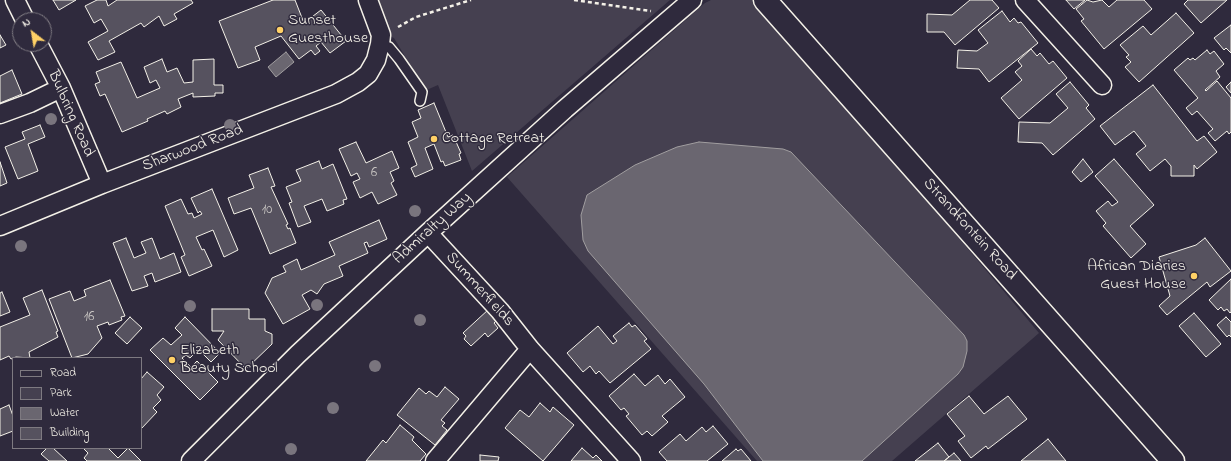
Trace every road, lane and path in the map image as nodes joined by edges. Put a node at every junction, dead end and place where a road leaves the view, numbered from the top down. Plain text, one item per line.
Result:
1 (14, 0) edge
2 (368, 0) edge
3 (471, 0) edge
4 (574, 0) edge
5 (765, 0) edge
6 (1025, 0) edge
7 (685, 5) edge
8 (21, 12) edge
9 (379, 47) junction
10 (42, 52) edge
11 (1102, 85) dead end
12 (61, 88) junction
13 (420, 101) dead end
14 (0, 114) edge
15 (102, 184) junction
16 (0, 226) edge
17 (428, 233) junction
18 (530, 349) junction
19 (191, 461) edge
20 (435, 461) edge
21 (631, 461) edge
22 (1173, 461) edge

1 - 8 street
2 - 9 street
3 - 9 path
4 - 7 path
5 - 22 street, Strandfontein Road
6 - 11 street
7 - 17 street, Admiralty Way
9 - 13 lane
9 - 15 street, Sharwood Road
10 - 12 street, Bulbring Road
12 - 14 street
12 - 15 street, Bulbring Road
15 - 16 street, Sharwood Road
17 - 18 street, Summerfields
17 - 19 street, Admiralty Way
18 - 20 street
18 - 21 street, Summerfields

